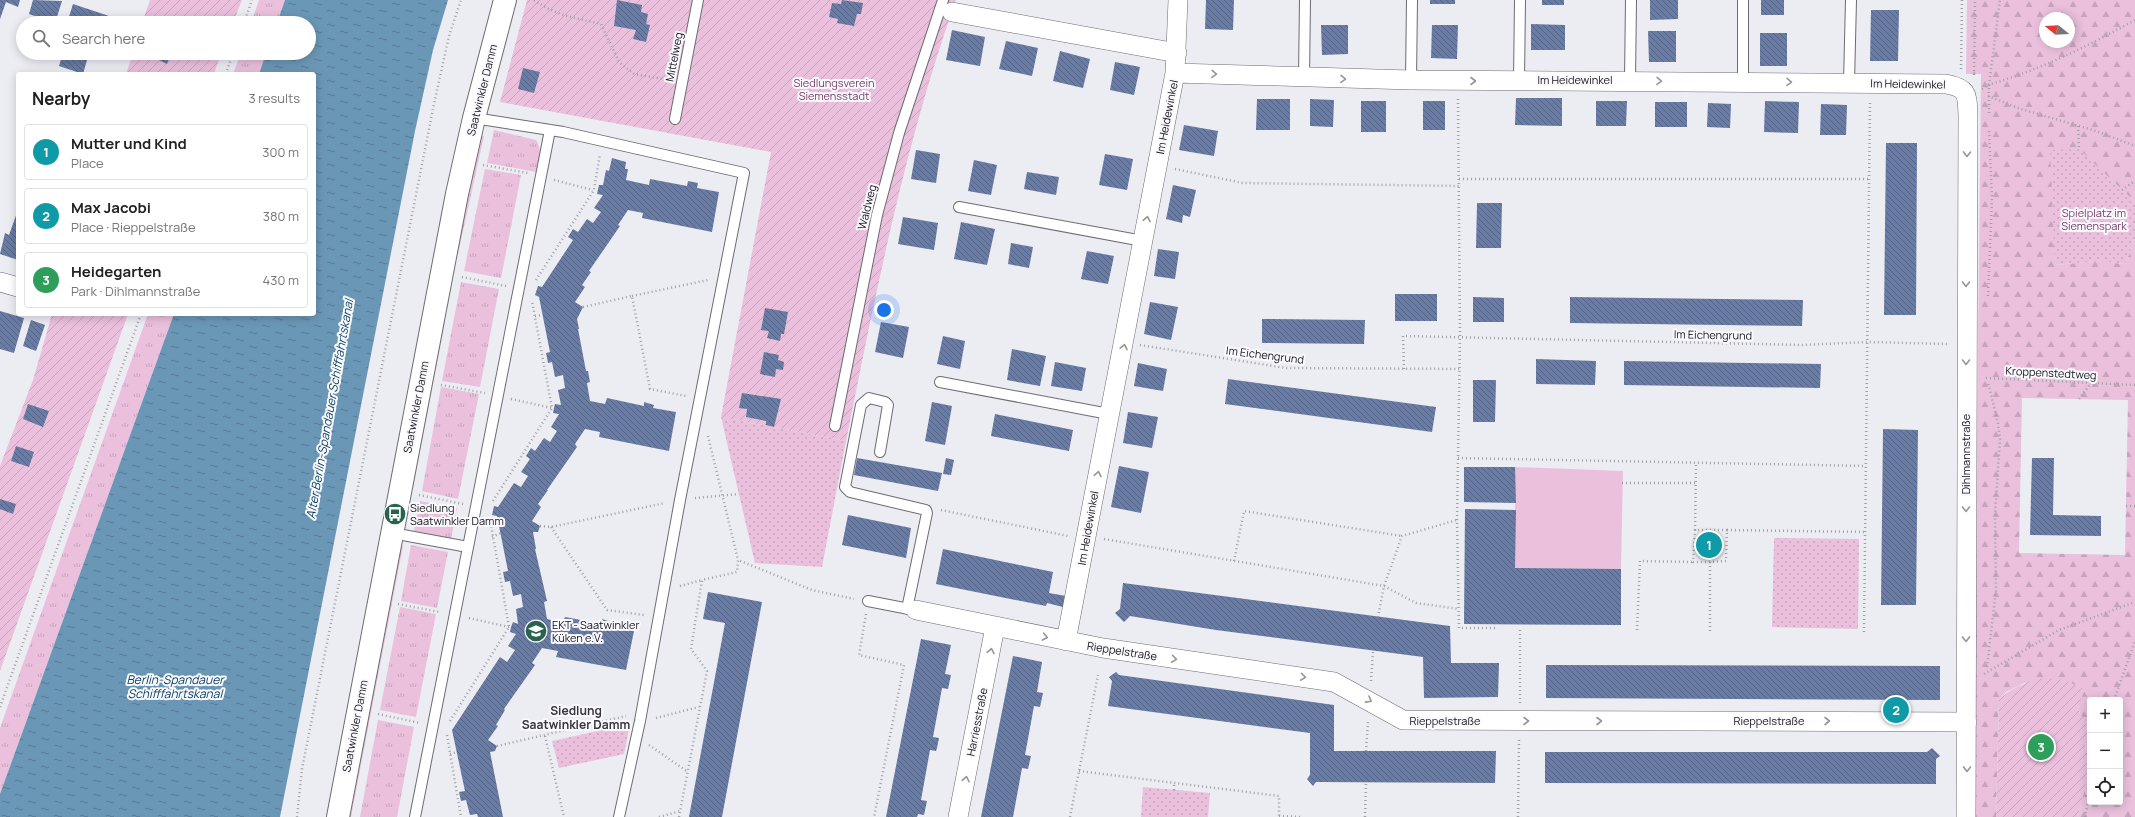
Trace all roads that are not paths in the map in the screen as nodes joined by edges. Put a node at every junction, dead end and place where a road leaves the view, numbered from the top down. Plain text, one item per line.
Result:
1 (505, 0) edge
2 (698, 0) edge
3 (1178, 0) edge
4 (1305, 0) edge
5 (1412, 0) edge
6 (1520, 0) edge
7 (1631, 0) edge
8 (1743, 0) edge
9 (1851, 0) edge
10 (945, 7) edge
11 (1177, 53) junction
12 (1175, 73) junction
13 (1304, 78) junction
14 (1411, 80) junction
15 (1519, 80) junction
16 (1630, 80) junction
17 (1743, 82) junction
18 (1849, 83) junction
19 (1970, 90) joint
20 (474, 118) junction
21 (675, 119) dead end
22 (550, 130) junction
23 (959, 206) dead end
24 (1143, 241) junction
25 (0, 282) edge
26 (16, 286) edge
27 (940, 382) dead end
28 (1109, 414) junction
29 (835, 426) dead end
30 (880, 452) dead end
31 (392, 533) junction
32 (468, 547) junction
33 (868, 601) road end
34 (911, 609) junction
35 (995, 627) junction
36 (1066, 641) junction
37 (1967, 722) junction
38 (338, 817) edge
39 (415, 817) edge
40 (619, 817) edge
41 (958, 817) edge
42 (1966, 817) edge

1 - 20 main road, Saatwinkler Damm
2 - 21 lane, Mittelweg
3 - 11 street
4 - 13 lane
5 - 14 lane
6 - 15 lane
7 - 16 lane
8 - 17 lane
9 - 18 lane
10 - 11 street
10 - 29 lane, Waldweg
11 - 12 street
12 -> 13 street, Im Heidewinkel
24 -> 12 street, Im Heidewinkel
13 -> 14 street, Im Heidewinkel
14 -> 15 street, Im Heidewinkel
15 - 16 street, Im Heidewinkel
16 -> 17 street, Im Heidewinkel
17 -> 18 street, Im Heidewinkel
18 - 19 street, Im Heidewinkel
19 -> 37 street, Dihlmannstraße
20 - 22 lane
20 - 31 main road, Saatwinkler Damm
22 - 32 lane
22 - 40 lane
23 - 24 lane
28 -> 24 street, Im Heidewinkel
25 - 26 street
27 - 28 lane
36 -> 28 street, Im Heidewinkel
30 - 34 lane
31 - 32 lane
31 - 38 main road, Saatwinkler Damm
32 - 39 lane
33 - 34 lane
34 - 35 street, Rieppelstraße
35 -> 36 street, Rieppelstraße
41 -> 35 street, Harriesstraße
36 -> 37 street, Rieppelstraße
37 -> 42 street, Dihlmannstraße

